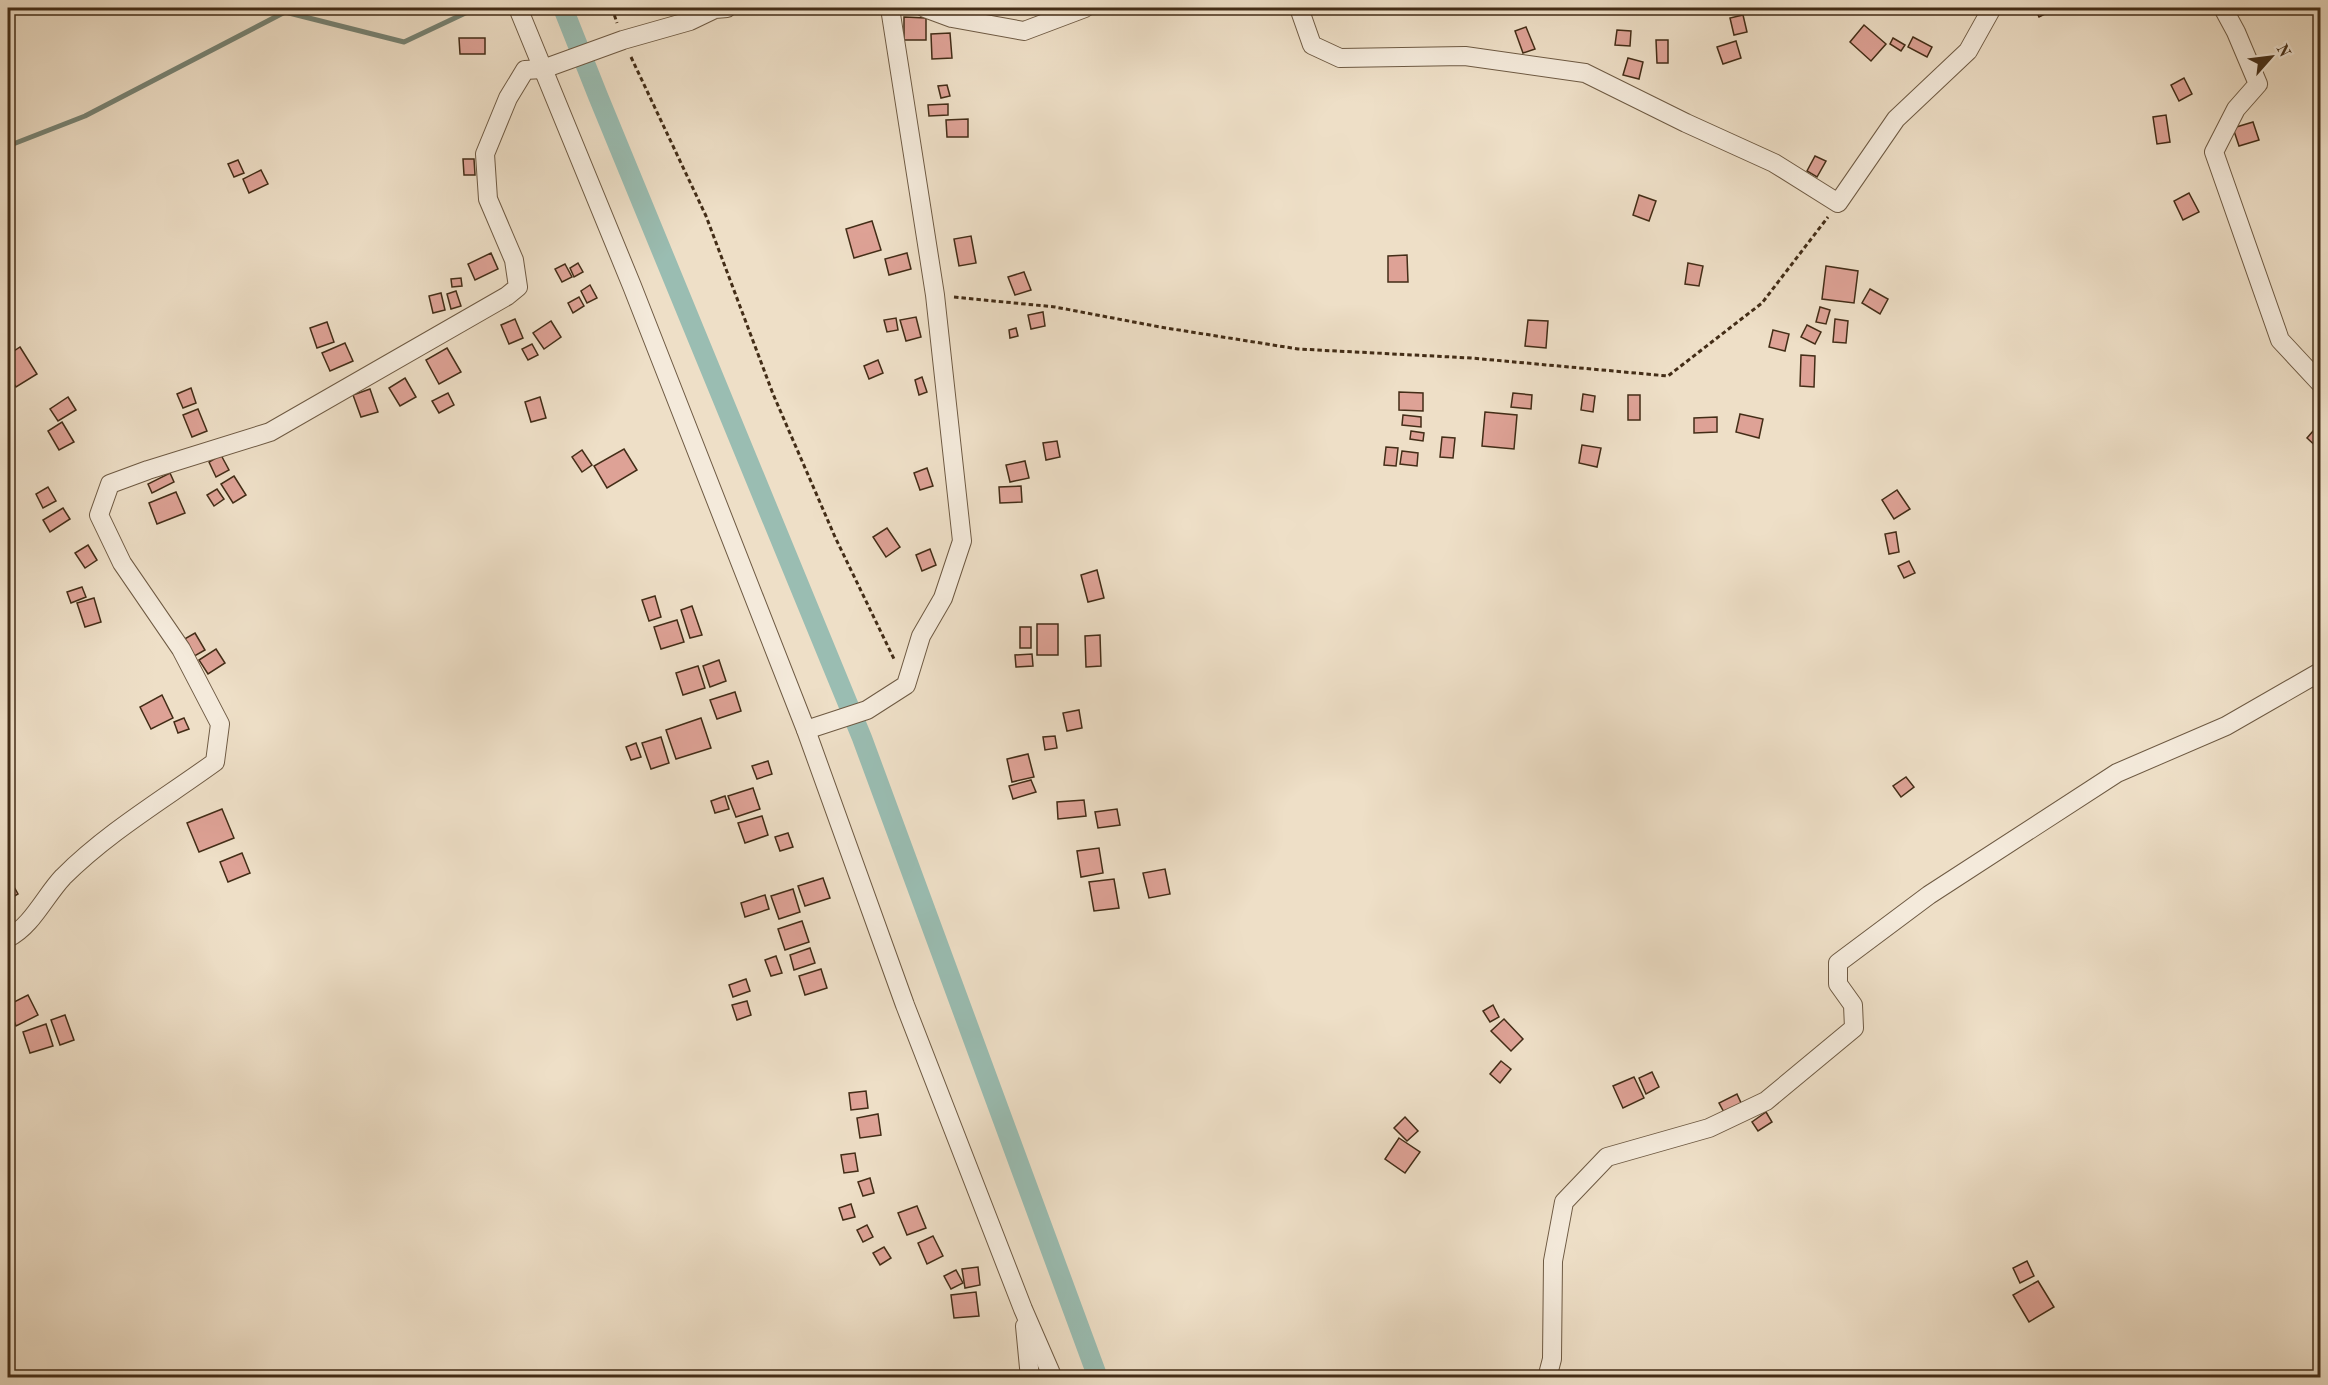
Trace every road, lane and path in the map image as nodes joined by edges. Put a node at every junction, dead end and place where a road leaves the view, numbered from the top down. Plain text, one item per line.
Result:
1 (518, 8) edge
2 (612, 8) edge
3 (727, 8) edge
4 (890, 8) edge
5 (926, 8) edge
6 (1085, 8) edge
7 (1299, 8) edge
8 (1992, 8) edge
9 (2223, 8) edge
10 (623, 40) junction
11 (543, 69) junction
12 (1838, 203) junction
13 (935, 295) junction
14 (2320, 383) edge
15 (2320, 672) edge
16 (906, 685) junction
17 (815, 728) junction
18 (8, 938) edge
19 (1023, 1309) junction
20 (1030, 1377) edge
21 (1053, 1377) edge
22 (1547, 1377) edge

1 - 11 street
2 - 10 path
3 - 10 street
4 - 13 street
5 - 6 street
7 - 12 street
8 - 12 street
9 - 14 street
10 - 11 street
10 - 16 path
11 - 17 street
11 - 18 street
12 - 13 path
13 - 16 street
15 - 22 street
16 - 17 street
17 - 19 street
19 - 20 street
19 - 21 street

